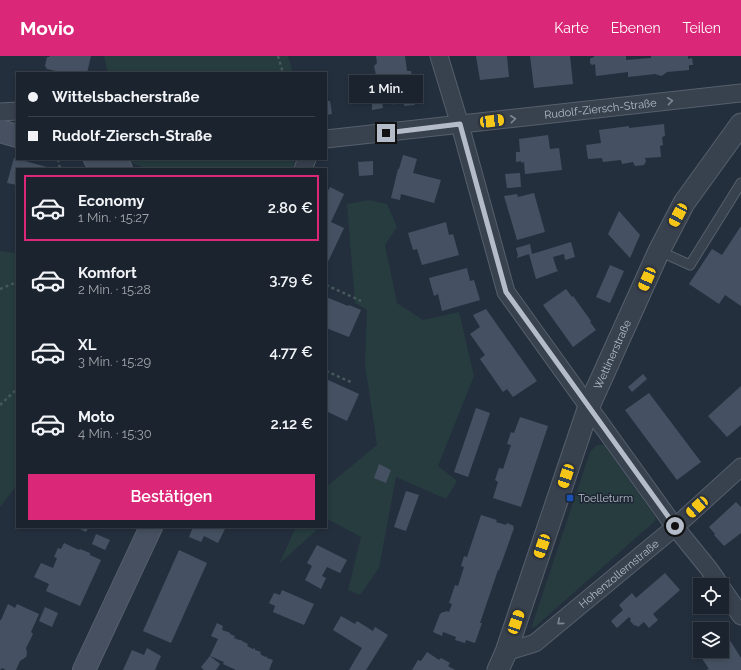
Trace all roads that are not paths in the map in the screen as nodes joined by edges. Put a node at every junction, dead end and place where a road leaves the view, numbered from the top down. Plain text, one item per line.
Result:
1 (439, 56) edge
2 (741, 93) edge
3 (16, 111) edge
4 (0, 112) edge
5 (460, 124) junction
6 (741, 124) edge
7 (0, 132) edge
8 (16, 136) edge
9 (327, 139) edge
10 (98, 160) edge
11 (118, 168) edge
12 (741, 183) edge
13 (659, 251) junction
14 (589, 406) junction
15 (741, 467) edge
16 (675, 526) junction
17 (152, 528) edge
18 (715, 578) edge
19 (729, 598) edge
20 (741, 616) edge
21 (502, 661) edge
22 (84, 670) edge

1 - 5 street
5 -> 2 street, Rudolf-Ziersch-Straße
3 - 4 street
5 - 9 street, Rudolf-Ziersch-Straße
5 - 14 street
6 - 13 street, Wettinerstraße
7 - 8 main road
10 - 11 main road
12 - 13 lane
13 - 14 street, Wettinerstraße
14 - 16 street
14 - 21 street, Wettinerstraße
15 - 16 street, Hohenzollernstraße
16 - 18 street
16 -> 21 street, Hohenzollernstraße
17 - 22 main road
19 - 20 street

